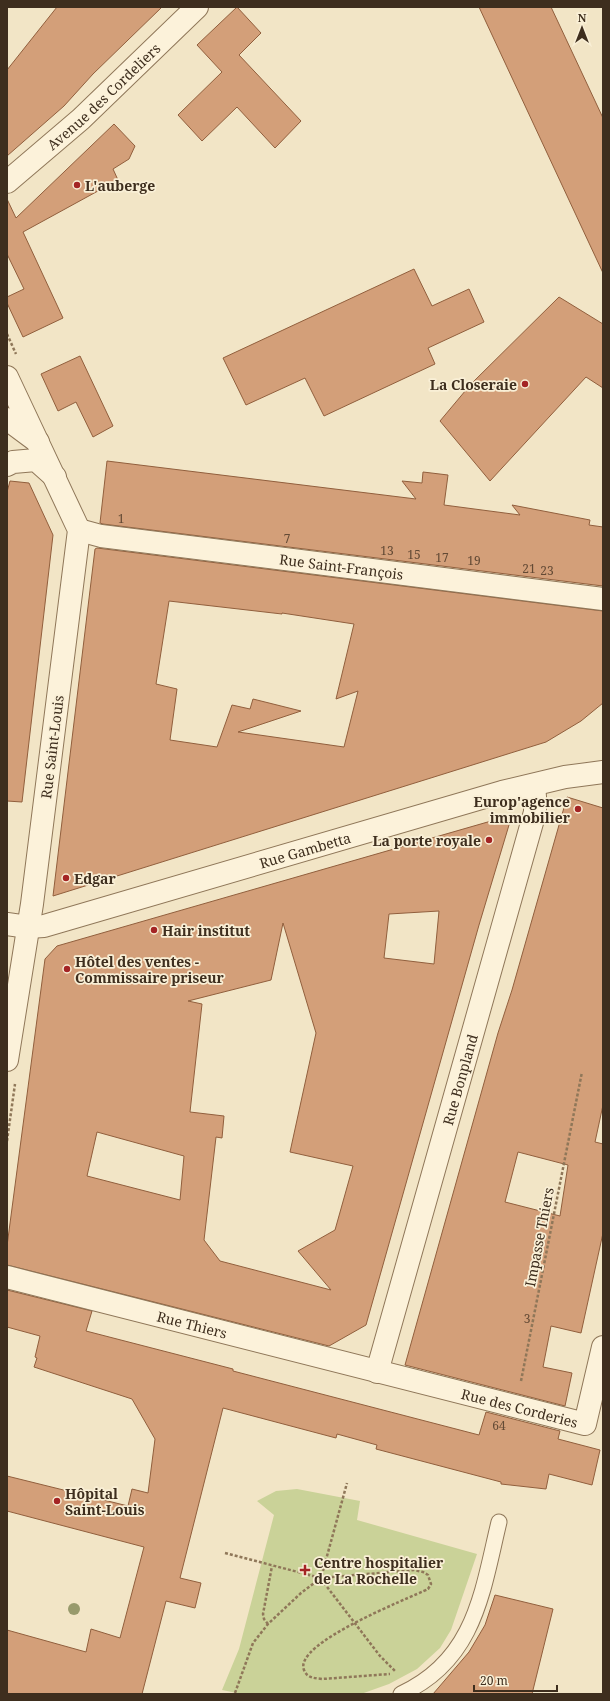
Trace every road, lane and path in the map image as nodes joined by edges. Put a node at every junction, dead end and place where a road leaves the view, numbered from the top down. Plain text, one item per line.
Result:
1 (197, 7) edge
2 (7, 182) edge
3 (7, 376) edge
4 (7, 419) edge
5 (38, 442) junction
6 (7, 465) edge
7 (55, 477) junction
8 (79, 530) junction
9 (603, 599) edge
10 (603, 772) edge
11 (534, 785) junction
12 (17, 926) edge
13 (7, 1060) edge
14 (582, 1072) dead end
15 (7, 1277) edge
16 (603, 1347) edge
17 (377, 1372) junction
18 (516, 1406) junction
19 (347, 1483) dead end
20 (499, 1522) dead end
21 (225, 1553) dead end
22 (272, 1566) junction
23 (321, 1578) junction
24 (354, 1623) junction
25 (268, 1624) junction
26 (380, 1656) dead end
27 (397, 1674) dead end
28 (235, 1693) dead end
29 (401, 1694) edge

1 - 2 street, Avenue des Cordeliers
3 - 5 street
4 - 5 street
5 - 7 street
6 - 7 street
7 - 8 street
8 - 9 street, Rue Saint-François
8 - 12 street, Rue Saint-Louis
10 - 11 street, Rue Gambetta
11 - 12 street, Rue Gambetta
11 - 17 street, Rue Bonpland
12 - 13 street, Rue Saint-Louis
14 - 18 path, Impasse Thiers
15 - 17 street, Rue Thiers
16 - 18 street, Rue des Corderies
17 - 18 street, Rue des Corderies
19 - 23 path
20 - 29 lane
21 - 22 path
22 - 23 path
22 - 25 path
23 - 24 path
23 - 24 path
23 - 25 path
24 - 26 path
24 - 27 path
25 - 28 path

